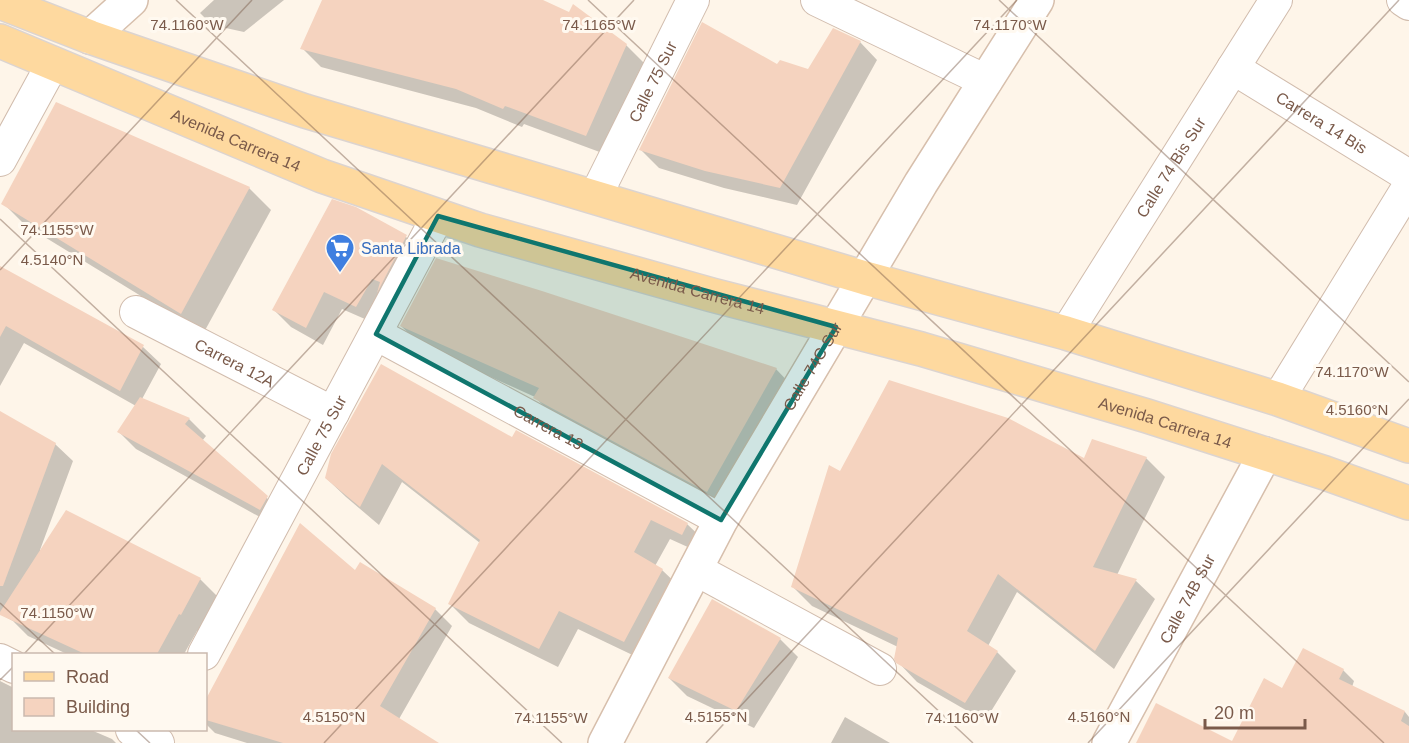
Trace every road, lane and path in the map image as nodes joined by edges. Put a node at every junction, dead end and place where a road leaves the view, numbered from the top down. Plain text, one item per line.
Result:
1 (131, 0) edge
2 (693, 0) edge
3 (817, 0) edge
4 (1037, 0) edge
5 (1276, 0) edge
6 (1403, 0) edge
7 (0, 3) edge
8 (1409, 4) edge
9 (90, 37) junction
10 (0, 41) edge
11 (53, 63) junction
12 (1233, 68) junction
13 (986, 81) junction
14 (0, 160) edge
15 (1409, 176) edge
16 (1409, 186) edge
17 (595, 197) junction
18 (438, 216) junction
19 (865, 278) junction
20 (136, 312) dead end
21 (836, 327) junction
22 (1066, 333) junction
23 (376, 334) junction
24 (1278, 399) junction
25 (333, 413) junction
26 (1409, 446) edge
27 (1265, 454) junction
28 (1409, 503) edge
29 (721, 520) junction
30 (695, 569) junction
31 (205, 653) edge
32 (880, 669) dead end
33 (136, 731) edge
34 (157, 743) edge
35 (605, 743) edge
36 (1109, 743) edge

1 - 9 street
2 - 17 street, Calle 75 Sur
3 - 13 street
4 - 13 street, Calle 74C Sur
5 - 12 street, Calle 74 Bis Sur
6 - 8 street
7 - 9 main road
9 - 17 main road
10 - 11 main road, Avenida Carrera 14
11 - 14 street
11 - 18 main road, Avenida Carrera 14
12 - 15 street, Carrera 14 Bis
12 - 22 street, Calle 74 Bis Sur
13 - 19 street, Calle 74C Sur
16 - 24 street
17 - 19 main road
18 - 21 main road, Avenida Carrera 14
18 - 23 street, Calle 75 Sur
19 - 21 street, Calle 74C Sur
19 - 22 main road
20 - 25 street, Carrera 12A
21 - 27 main road, Avenida Carrera 14
21 - 29 street, Calle 74C Sur
22 - 24 main road
23 - 25 street, Calle 75 Sur
23 - 29 street, Carrera 13
24 - 26 main road
25 - 31 street, Calle 75 Sur
27 - 28 main road, Avenida Carrera 14
27 - 36 street, Calle 74B Sur
29 - 30 street, Calle 74C Sur
30 - 32 street
30 - 35 street, Calle 74C Sur
33 - 34 street

